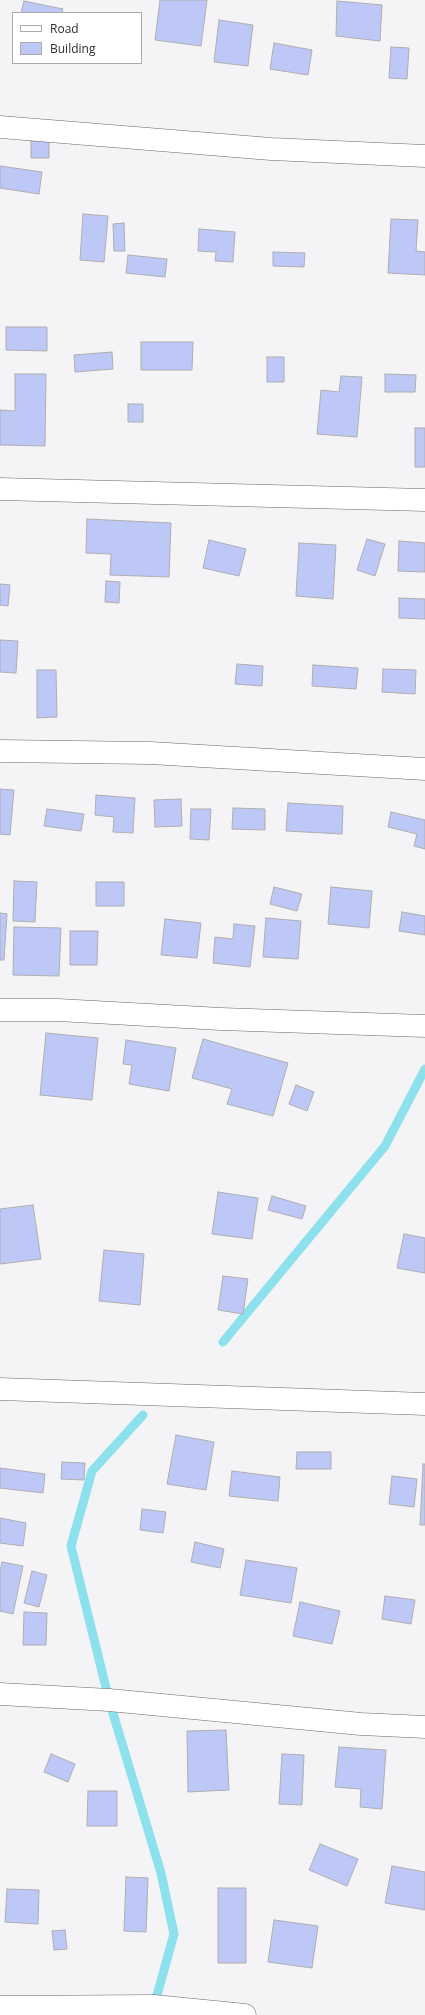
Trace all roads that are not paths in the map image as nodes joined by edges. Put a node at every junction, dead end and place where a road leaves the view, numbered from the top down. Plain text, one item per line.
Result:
1 (0, 127) edge
2 (425, 156) edge
3 (0, 488) edge
4 (425, 500) edge
5 (0, 751) edge
6 (425, 769) edge
7 (0, 1010) edge
8 (425, 1026) edge
9 (0, 1389) edge
10 (425, 1404) edge
11 (0, 1694) edge
12 (425, 1728) edge
13 (0, 2007) edge
14 (245, 2015) edge

1 - 2 street
3 - 4 street
5 - 6 street
7 - 8 street
9 - 10 street
11 - 12 street
13 - 14 street

